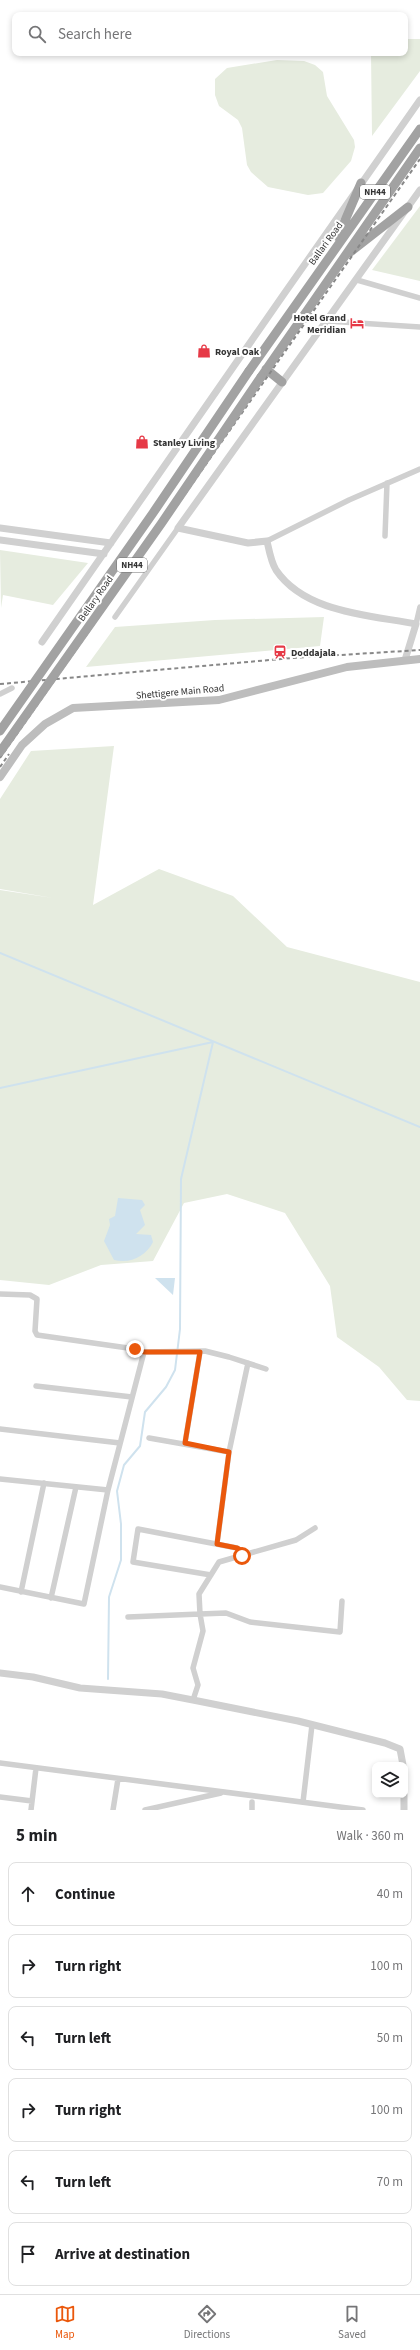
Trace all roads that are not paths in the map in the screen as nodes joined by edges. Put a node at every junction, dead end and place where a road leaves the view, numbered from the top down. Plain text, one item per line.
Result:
1 (420, 100) edge
2 (420, 129) edge
3 (420, 148) edge
4 (361, 183) junction
5 (420, 190) edge
6 (408, 207) junction
7 (330, 256) junction
8 (341, 259) junction
9 (357, 280) junction
10 (420, 298) edge
11 (327, 321) junction
12 (420, 327) edge
13 (249, 371) joint
14 (263, 373) junction
15 (282, 382) junction
16 (420, 469) edge
17 (387, 483) junction
18 (0, 528) edge
19 (178, 528) junction
20 (385, 536) dead end
21 (0, 540) edge
22 (267, 541) junction
23 (111, 543) junction
24 (104, 554) junction
25 (420, 607) edge
26 (115, 617) dead end
27 (416, 624) junction
28 (42, 642) dead end
29 (420, 659) edge
30 (405, 660) junction
31 (12, 688) dead end
32 (0, 694) edge
33 (0, 731) edge
34 (0, 752) edge
35 (0, 777) edge
36 (0, 1294) edge
37 (144, 1352) junction
38 (200, 1352) junction
39 (248, 1363) junction
40 (266, 1369) dead end
41 (36, 1386) dead end
42 (132, 1397) junction
43 (0, 1429) edge
44 (149, 1438) dead end
45 (120, 1443) junction
46 (185, 1443) junction
47 (229, 1452) junction
48 (0, 1479) edge
49 (44, 1483) junction
50 (76, 1487) junction
51 (108, 1490) junction
52 (315, 1528) dead end
53 (217, 1544) junction
54 (247, 1554) junction
55 (211, 1575) junction
56 (0, 1587) edge
57 (21, 1592) junction
58 (51, 1598) junction
59 (342, 1601) dead end
60 (200, 1614) junction
61 (128, 1617) dead end
62 (0, 1673) edge
63 (193, 1700) junction
64 (312, 1725) junction
65 (402, 1762) edge
66 (0, 1763) edge
67 (36, 1768) junction
68 (118, 1779) junction
69 (225, 1792) junction
70 (0, 1797) edge
71 (404, 1798) edge
72 (32, 1801) junction
73 (252, 1802) dead end
74 (303, 1802) junction
75 (31, 1810) edge
76 (113, 1810) edge
77 (145, 1810) edge
78 (252, 1810) edge
79 (363, 1810) edge
80 (404, 1810) edge

1 - 4 street
2 - 7 highway, Ballari Road / NH44
3 - 8 highway, NH44
4 - 7 highway
4 - 23 street
5 - 6 street
6 - 8 highway
6 - 9 street
7 - 13 highway, Ballari Road / NH44
8 - 14 highway, NH44
9 - 10 street
9 - 11 street
11 - 12 street
11 - 15 street
13 - 33 highway, Bellary Road / NH44, bridge
14 - 15 highway
14 - 34 highway, Bellary Road / NH44, bridge
15 - 19 street
16 - 17 street
17 - 20 street
17 - 22 street
18 - 23 street
19 - 22 street
19 - 26 street
21 - 24 street
22 - 27 street
23 - 24 street
24 - 28 street
25 - 27 street
27 - 30 street
29 - 30 main road, Shettigere Main Road
30 - 35 main road, Shettigere Main Road
31 - 32 street
36 - 37 street
37 - 38 street
37 - 42 street
38 - 39 street
38 - 46 street
39 - 40 street
39 - 47 street
41 - 42 street
42 - 45 street
43 - 45 street
44 - 46 street
45 - 51 street
46 - 47 street
47 - 53 street
48 - 49 street
49 - 50 street
49 - 57 street
50 - 51 street
50 - 58 street
51 - 58 street
52 - 54 street
53 - 54 street
53 - 55 street
54 - 55 street
55 - 60 street
56 - 57 street
57 - 58 street
59 - 60 street
60 - 61 street
60 - 63 street
62 - 63 street
63 - 64 street
64 - 65 street
64 - 74 street
66 - 67 street
67 - 68 street
67 - 72 street
68 - 69 street
68 - 76 street
69 - 74 street
69 - 77 street
70 - 72 street
71 - 80 street
72 - 75 street
73 - 78 street
74 - 79 street

